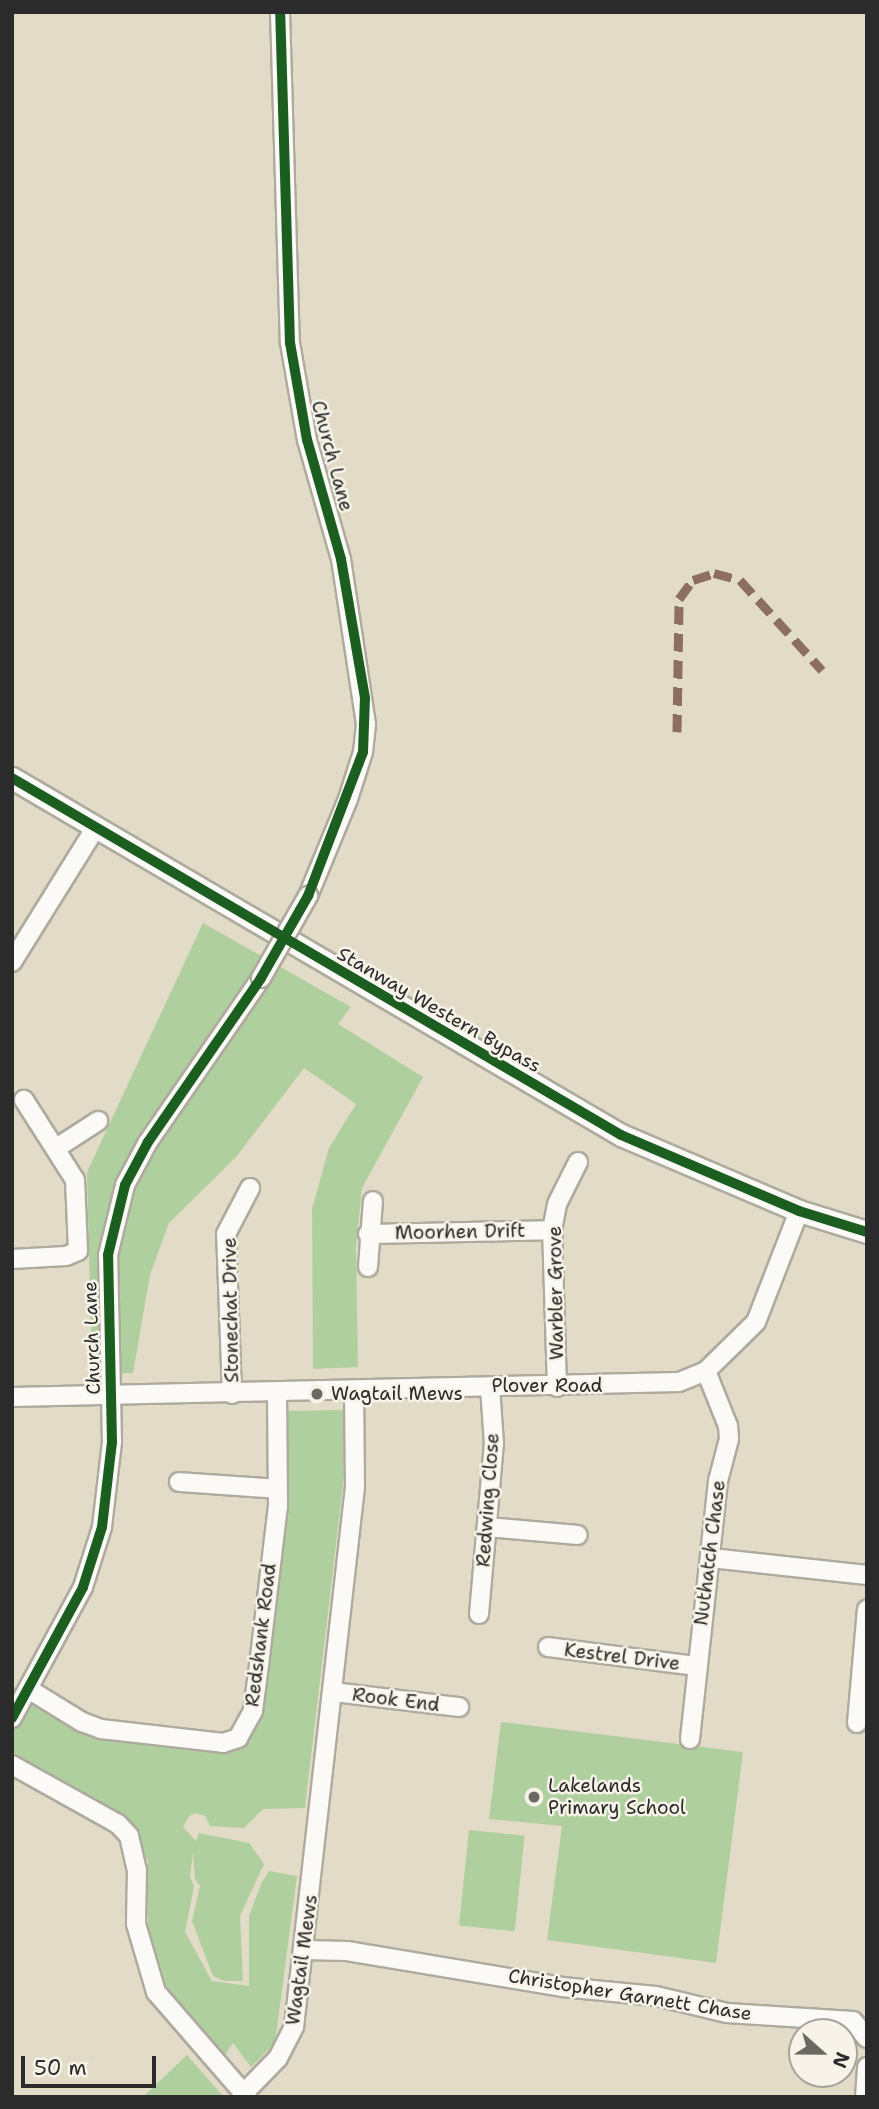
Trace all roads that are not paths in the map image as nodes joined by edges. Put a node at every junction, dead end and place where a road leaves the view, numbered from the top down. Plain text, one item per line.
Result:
1 (279, 12) edge
2 (12, 778) edge
3 (96, 827) junction
4 (12, 962) edge
5 (24, 1100) dead end
6 (98, 1121) dead end
7 (58, 1147) junction
8 (578, 1162) dead end
9 (250, 1188) dead end
10 (373, 1200) dead end
11 (799, 1210) junction
12 (552, 1230) junction
13 (867, 1232) edge
14 (369, 1234) junction
15 (12, 1259) edge
16 (368, 1268) dead end
17 (706, 1371) junction
18 (490, 1387) junction
19 (557, 1387) junction
20 (354, 1390) junction
21 (232, 1394) junction
22 (277, 1394) junction
23 (111, 1396) junction
24 (12, 1397) edge
25 (179, 1482) dead end
26 (278, 1489) junction
27 (488, 1527) junction
28 (578, 1535) dead end
29 (711, 1558) junction
30 (867, 1575) edge
31 (867, 1609) edge
32 (479, 1614) dead end
33 (548, 1647) dead end
34 (696, 1666) junction
35 (30, 1690) junction
36 (334, 1692) junction
37 (459, 1707) dead end
38 (12, 1718) edge
39 (857, 1723) dead end
40 (690, 1739) dead end
41 (12, 1765) edge
42 (304, 1950) junction
43 (867, 2038) edge
44 (867, 2067) edge
45 (245, 2095) edge
46 (865, 2097) edge

1 - 23 street, Church Lane, bridge
2 - 3 street, Stanway Western Bypass
3 - 4 street
3 - 11 street, Stanway Western Bypass
5 - 7 street
6 - 7 street
7 - 15 street
8 - 12 street, Warbler Grove
9 - 21 street, Stonechat Drive
10 - 14 street
11 - 13 street, Stanway Western Bypass
11 - 17 street, Plover Road
12 - 14 street, Moorhen Drift
12 - 19 street, Warbler Grove
14 - 16 street
17 - 19 street, Plover Road
17 - 29 street, Nuthatch Chase
18 - 19 street, Plover Road
18 - 20 street, Plover Road
18 - 27 street, Redwing Close
20 - 22 street, Plover Road
20 - 36 street, Wagtail Mews
21 - 22 street, Plover Road
21 - 23 street, Plover Road
22 - 26 street, Redshank Road
23 - 24 street, Plover Road
23 - 35 street, Church Lane
25 - 26 street
26 - 35 street, Redshank Road
27 - 28 street
27 - 32 street, Redwing Close
29 - 30 street
29 - 34 street, Nuthatch Chase
31 - 39 street
33 - 34 street, Kestrel Drive
34 - 40 street, Nuthatch Chase
35 - 38 street, Church Lane
36 - 37 street, Rook End
36 - 42 street, Wagtail Mews
41 - 45 street
42 - 43 street, Christopher Garnett Chase
42 - 45 street, Wagtail Mews
44 - 46 street

